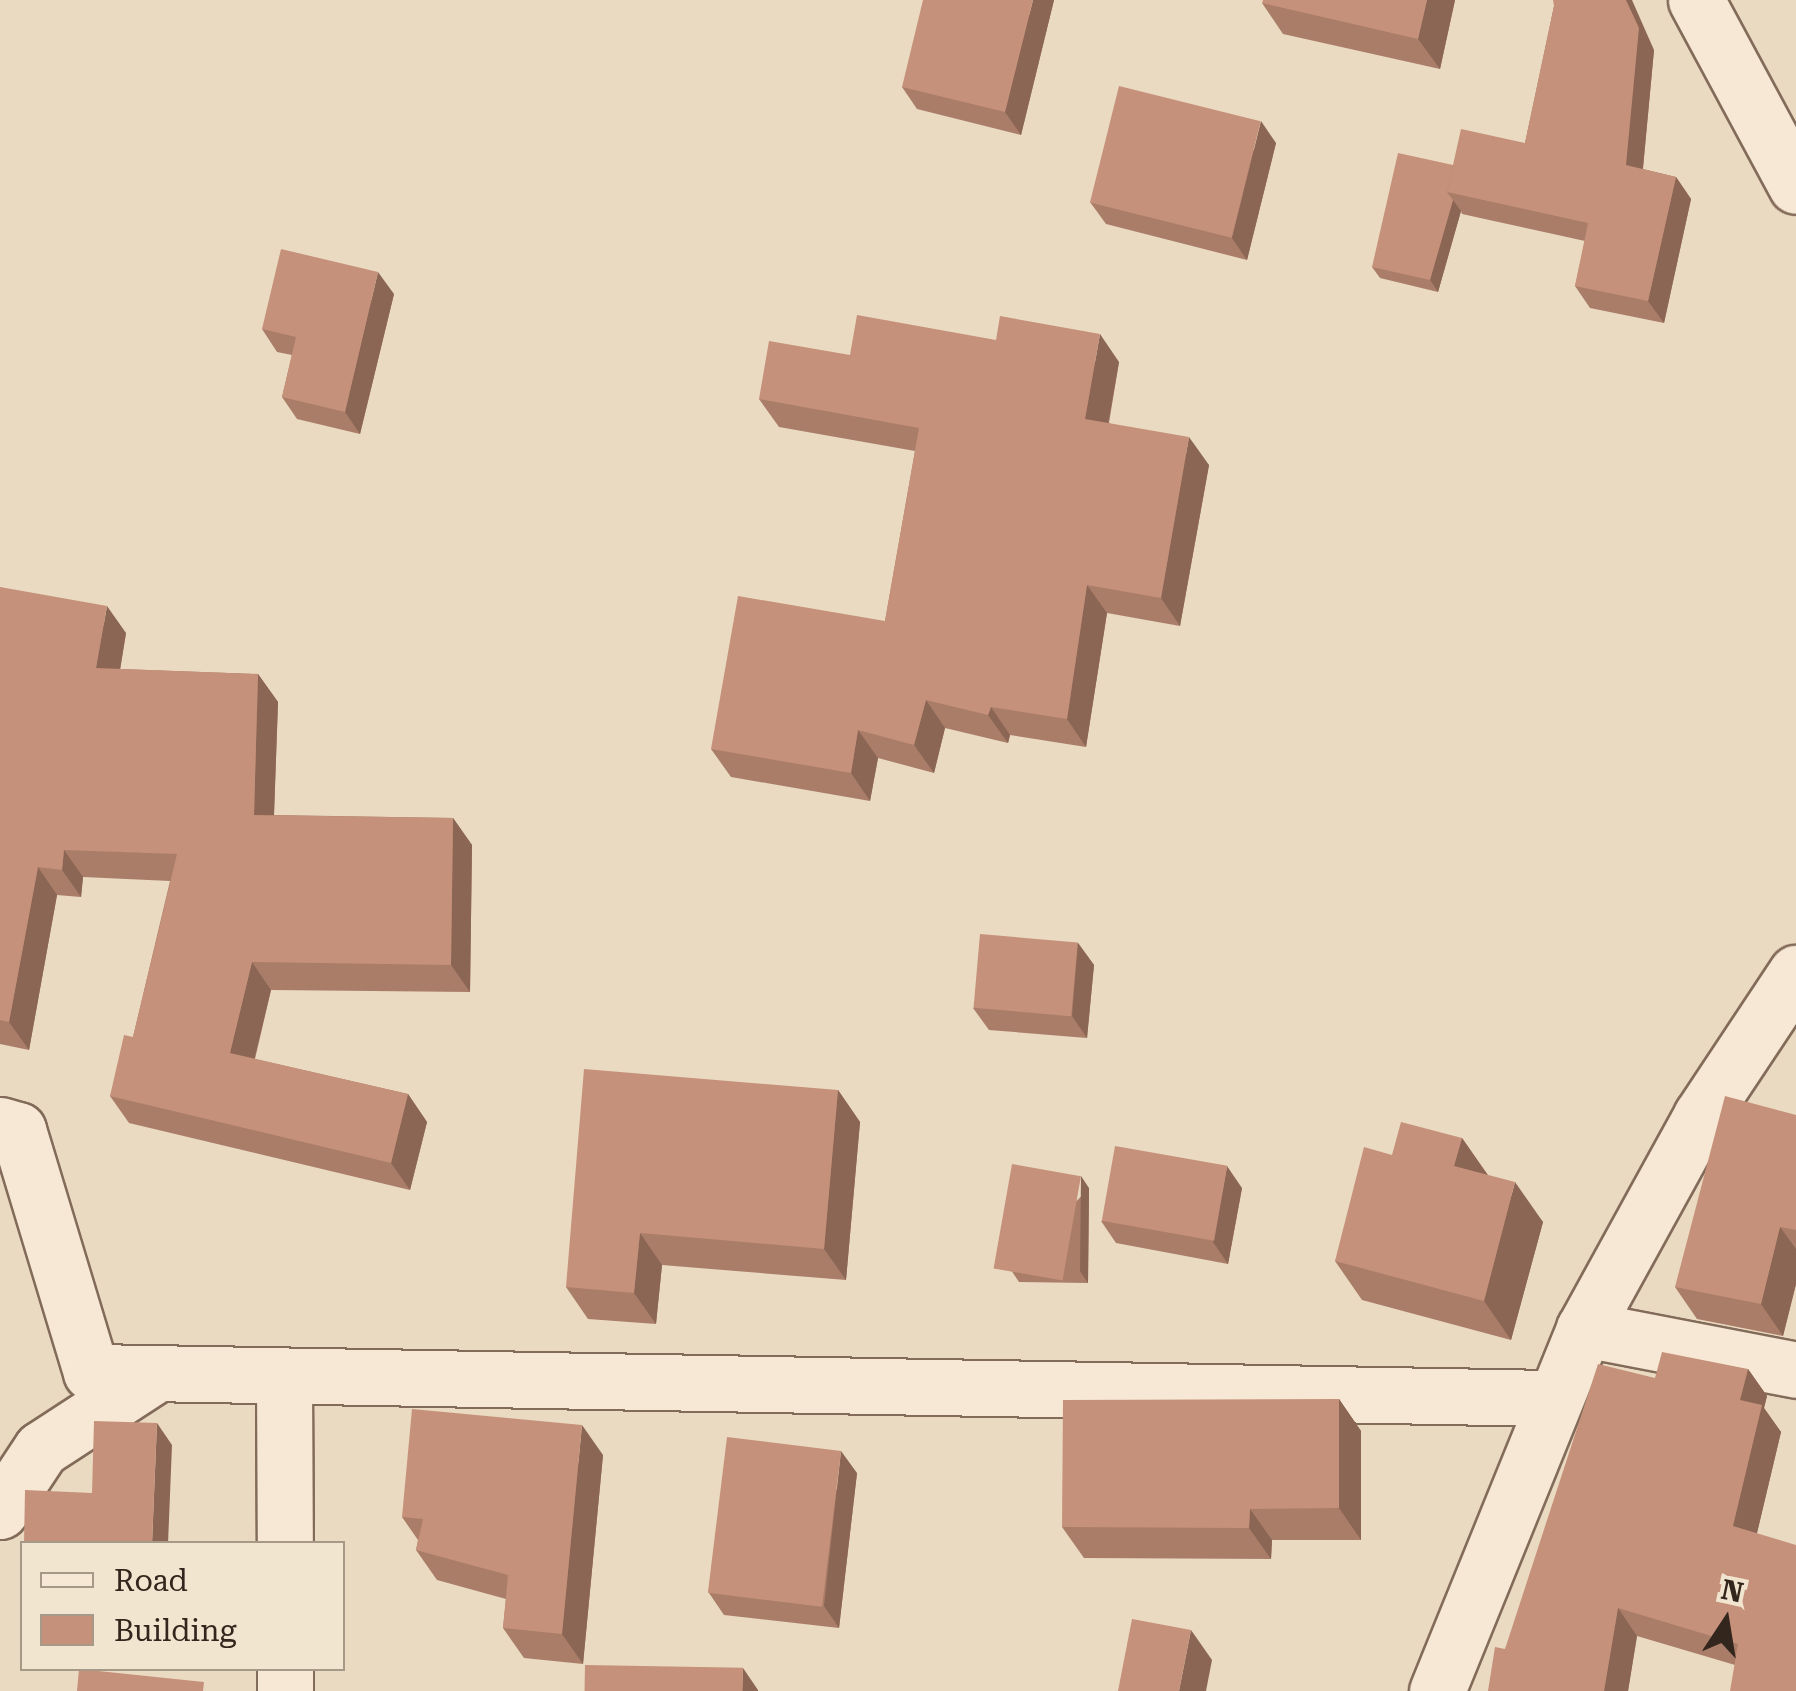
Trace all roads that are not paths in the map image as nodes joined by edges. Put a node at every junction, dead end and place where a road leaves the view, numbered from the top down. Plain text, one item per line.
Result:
1 (1696, 0) edge
2 (1796, 186) edge
3 (1796, 973) edge
4 (0, 1125) edge
5 (1584, 1329) junction
6 (1796, 1370) edge
7 (156, 1374) junction
8 (284, 1380) junction
9 (1555, 1398) junction
10 (0, 1511) edge
11 (285, 1541) edge
12 (1437, 1691) edge

1 - 2 street
3 - 5 street
4 - 7 street
5 - 6 street
5 - 9 street
7 - 8 street
7 - 10 street
8 - 9 street
8 - 11 street
9 - 12 street

